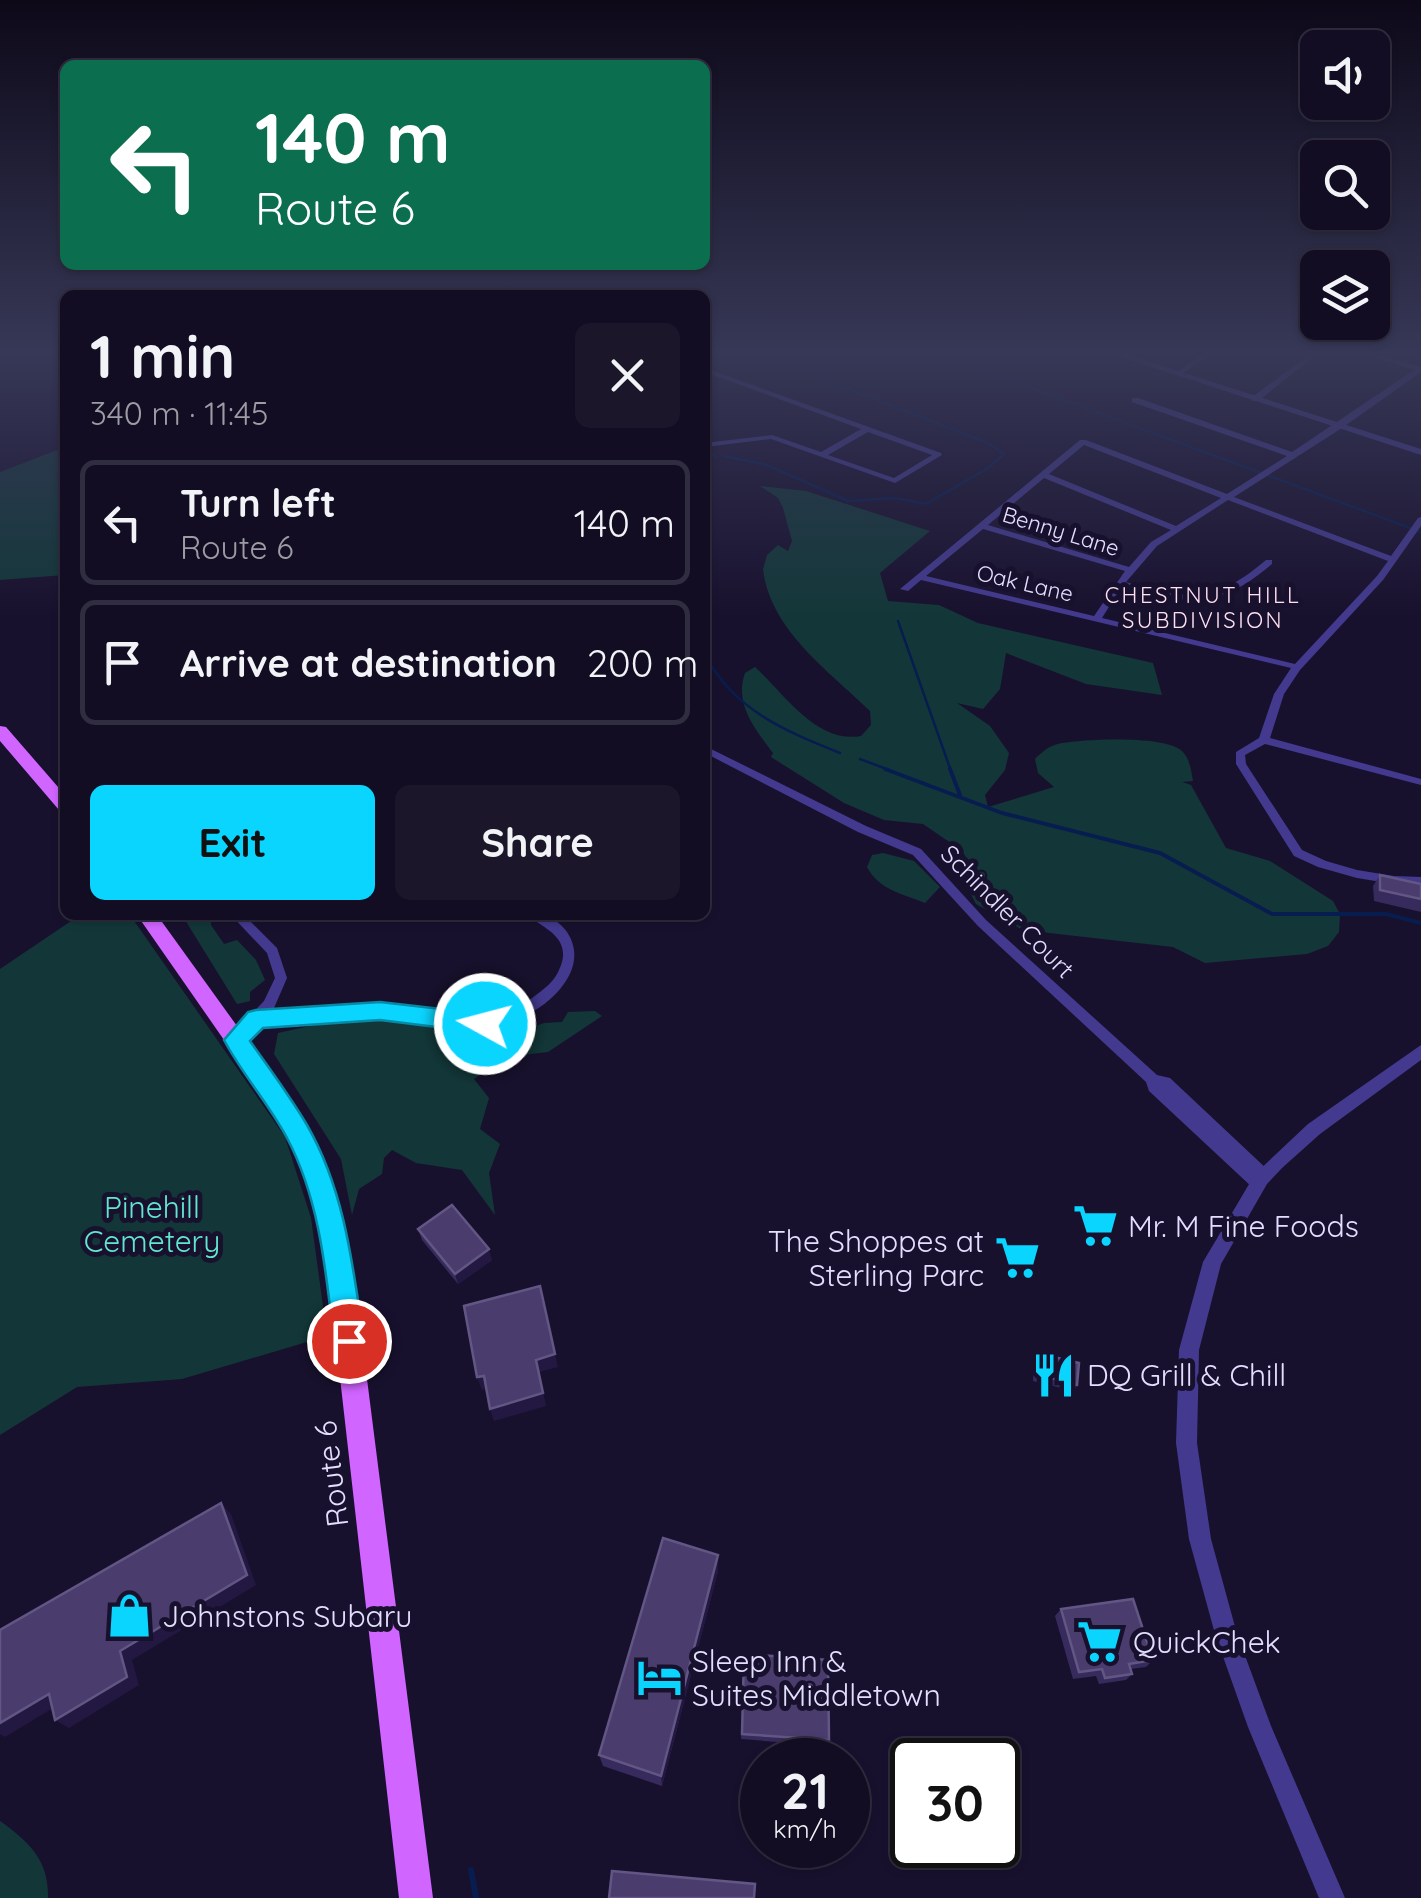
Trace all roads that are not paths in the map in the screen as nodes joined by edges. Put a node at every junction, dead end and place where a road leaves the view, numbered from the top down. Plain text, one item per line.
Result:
1 (745, 440) edge
2 (782, 440) edge
3 (848, 440) edge
4 (896, 440) edge
5 (1249, 440) edge
6 (1315, 440) edge
7 (1382, 440) edge
8 (710, 444) edge
9 (1421, 452) edge
10 (822, 454) junction
11 (1290, 454) junction
12 (1044, 474) junction
13 (1226, 496) junction
14 (1421, 520) edge
15 (982, 526) junction
16 (1174, 528) junction
17 (1390, 558) junction
18 (1268, 562) dead end
19 (1130, 570) junction
20 (920, 577) junction
21 (1120, 583) junction
22 (905, 589) dead end
23 (1097, 620) junction
24 (1297, 667) junction
25 (0, 731) edge
26 (1264, 740) junction
27 (710, 752) edge
28 (1421, 782) edge
29 (60, 800) edge
30 (1421, 881) edge
31 (151, 920) edge
32 (242, 920) edge
33 (541, 920) edge
34 (256, 1019) junction
35 (236, 1040) junction
36 (1421, 1051) edge
37 (1261, 1179) junction
38 (416, 1898) edge
39 (1332, 1898) edge

1 - 8 street
2 - 10 street
3 - 10 street
4 - 10 street
5 - 11 street
6 - 11 street
7 - 9 street
11 - 13 street
12 - 13 street
12 - 15 street
12 - 16 street
13 - 16 street
13 - 17 street
14 - 17 street
15 - 19 street, Benny Lane
15 - 20 street
16 - 19 street
17 - 24 street
18 - 21 street
19 - 21 street
20 - 22 street
20 - 23 street, Oak Lane
21 - 23 street
23 - 24 street, Oak Lane
24 - 26 street
25 - 29 main road
26 - 28 street
26 - 30 street
27 - 37 street, Schindler Court
31 - 35 main road, Route 6
32 - 34 street
33 - 34 street
34 - 35 street
35 - 38 main road, Route 6
36 - 37 street
37 - 39 street

